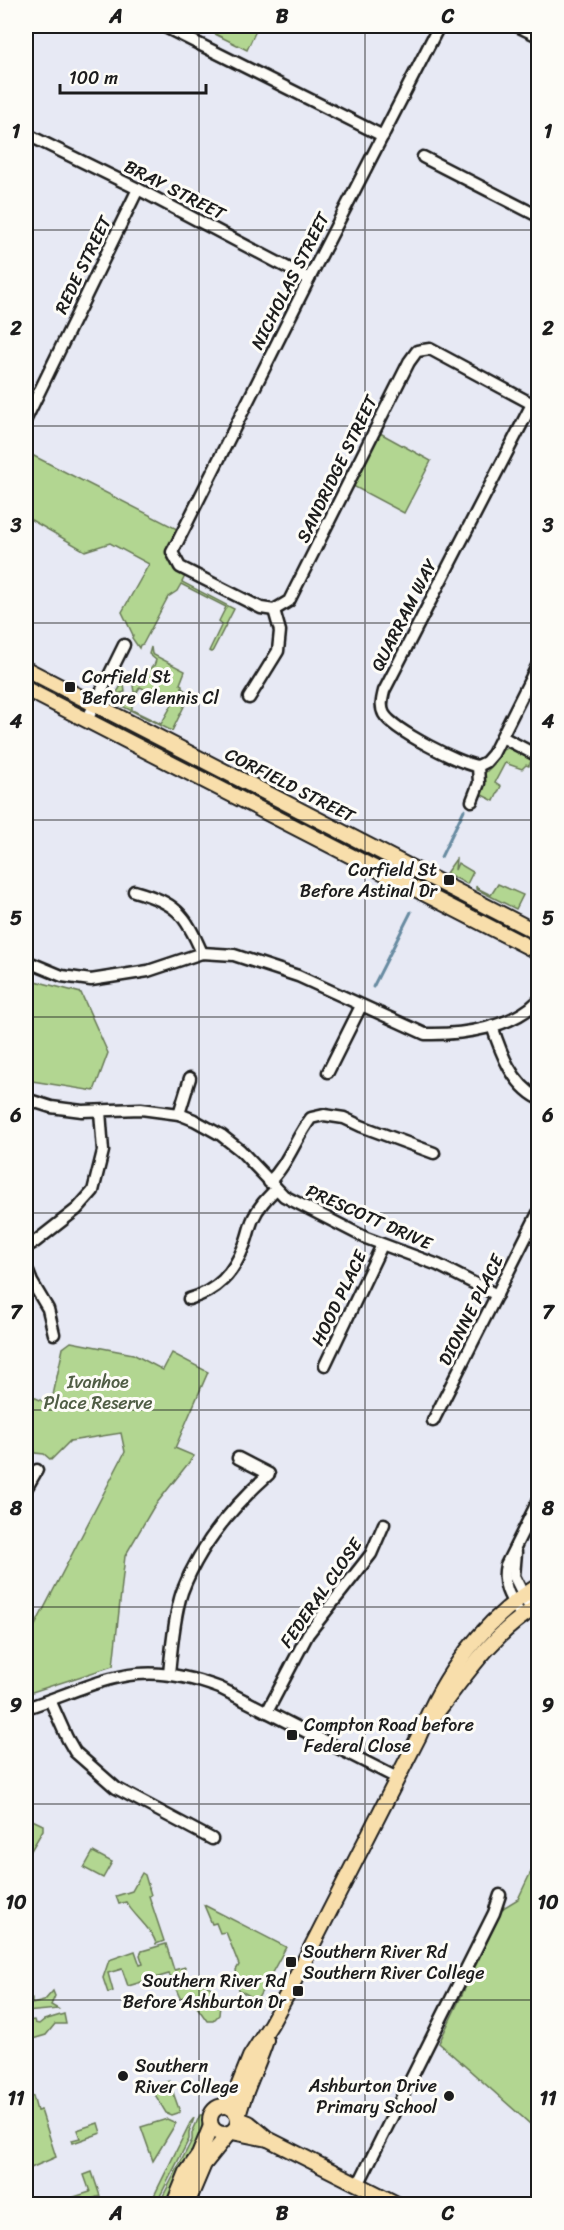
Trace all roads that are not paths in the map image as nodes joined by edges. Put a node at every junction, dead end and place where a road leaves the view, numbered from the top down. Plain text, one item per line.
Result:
1 (163, 26) edge
2 (439, 26) edge
3 (517, 26) edge
4 (538, 36) edge
5 (26, 134) edge
6 (383, 136) junction
7 (423, 157) dead end
8 (138, 189) junction
9 (538, 216) edge
10 (309, 279) junction
11 (535, 405) edge
12 (26, 419) edge
13 (274, 609) junction
14 (124, 645) dead end
15 (538, 664) edge
16 (26, 669) edge
17 (26, 689) edge
18 (249, 698) dead end
19 (95, 705) junction
20 (87, 720) junction
21 (502, 737) junction
22 (538, 756) edge
23 (478, 766) junction
24 (472, 801) dead end
25 (134, 891) dead end
26 (538, 933) edge
27 (538, 952) edge
28 (202, 953) junction
29 (26, 961) edge
30 (538, 1001) edge
31 (361, 1006) junction
32 (492, 1026) junction
33 (328, 1072) dead end
34 (190, 1078) dead end
35 (538, 1098) edge
36 (26, 1099) edge
37 (100, 1111) junction
38 (179, 1114) junction
39 (434, 1154) dead end
40 (273, 1186) junction
41 (538, 1214) edge
42 (382, 1245) junction
43 (26, 1247) edge
44 (26, 1268) edge
45 (497, 1295) junction
46 (189, 1299) dead end
47 (54, 1334) dead end
48 (325, 1365) dead end
49 (433, 1421) dead end
50 (238, 1458) dead end
51 (37, 1470) dead end
52 (26, 1489) edge
53 (538, 1501) edge
54 (384, 1524) dead end
55 (538, 1586) edge
56 (518, 1599) junction
57 (530, 1611) edge
58 (169, 1674) junction
59 (50, 1700) junction
60 (26, 1708) edge
61 (267, 1712) junction
62 (419, 1736) junction
63 (397, 1778) junction
64 (212, 1839) dead end
65 (500, 1895) dead end
66 (271, 2024) junction
67 (224, 2106) junction
68 (239, 2118) junction
69 (212, 2126) junction
70 (231, 2133) junction
71 (268, 2139) junction
72 (358, 2185) junction
73 (174, 2205) edge
74 (187, 2205) edge
75 (397, 2205) edge

1 - 6 street
2 - 6 street, NICHOLAS STREET
3 - 4 street
5 - 8 street, BRAY STREET
6 - 10 street, NICHOLAS STREET
7 - 9 street
8 - 10 street, BRAY STREET
8 - 12 street, REDE STREET
10 - 13 street, NICHOLAS STREET
11 - 13 street, SANDRIDGE STREET
11 - 23 street, QUARRAM WAY
13 - 18 street
14 - 19 street
15 - 21 street
16 - 19 main road, CORFIELD STREET
17 - 20 main road, CORFIELD STREET
19 - 20 street
19 - 26 main road, CORFIELD STREET
20 - 27 main road, CORFIELD STREET
21 - 22 street
21 - 23 street
23 - 24 street
25 - 28 street
28 - 29 street
28 - 31 street
30 - 32 street
31 - 32 street
31 - 33 street
32 - 35 street
34 - 38 street
36 - 37 street, PRESCOTT DRIVE
37 - 38 street, PRESCOTT DRIVE
37 - 43 street
38 - 40 street, PRESCOTT DRIVE
39 - 40 street
40 - 42 street, PRESCOTT DRIVE
40 - 46 street
41 - 45 street, DIONNE PLACE
42 - 45 street, PRESCOTT DRIVE
42 - 48 street, HOOD PLACE
44 - 47 street
45 - 49 street, DIONNE PLACE
50 - 58 street
51 - 52 street
53 - 56 street
54 - 61 street, FEDERAL CLOSE
55 - 56 main road
56 - 57 street
56 - 62 main road
57 - 62 main road
58 - 59 street
58 - 61 street
59 - 60 street
59 - 64 street
61 - 63 street
62 - 63 main road
63 - 66 main road
65 - 72 street
66 - 67 main road
66 - 68 main road
67 - 68 main road
67 - 69 main road
68 - 70 main road
68 - 71 main road
69 - 70 main road
69 - 73 main road
70 - 71 main road
70 - 74 main road
71 - 72 main road
72 - 75 main road

